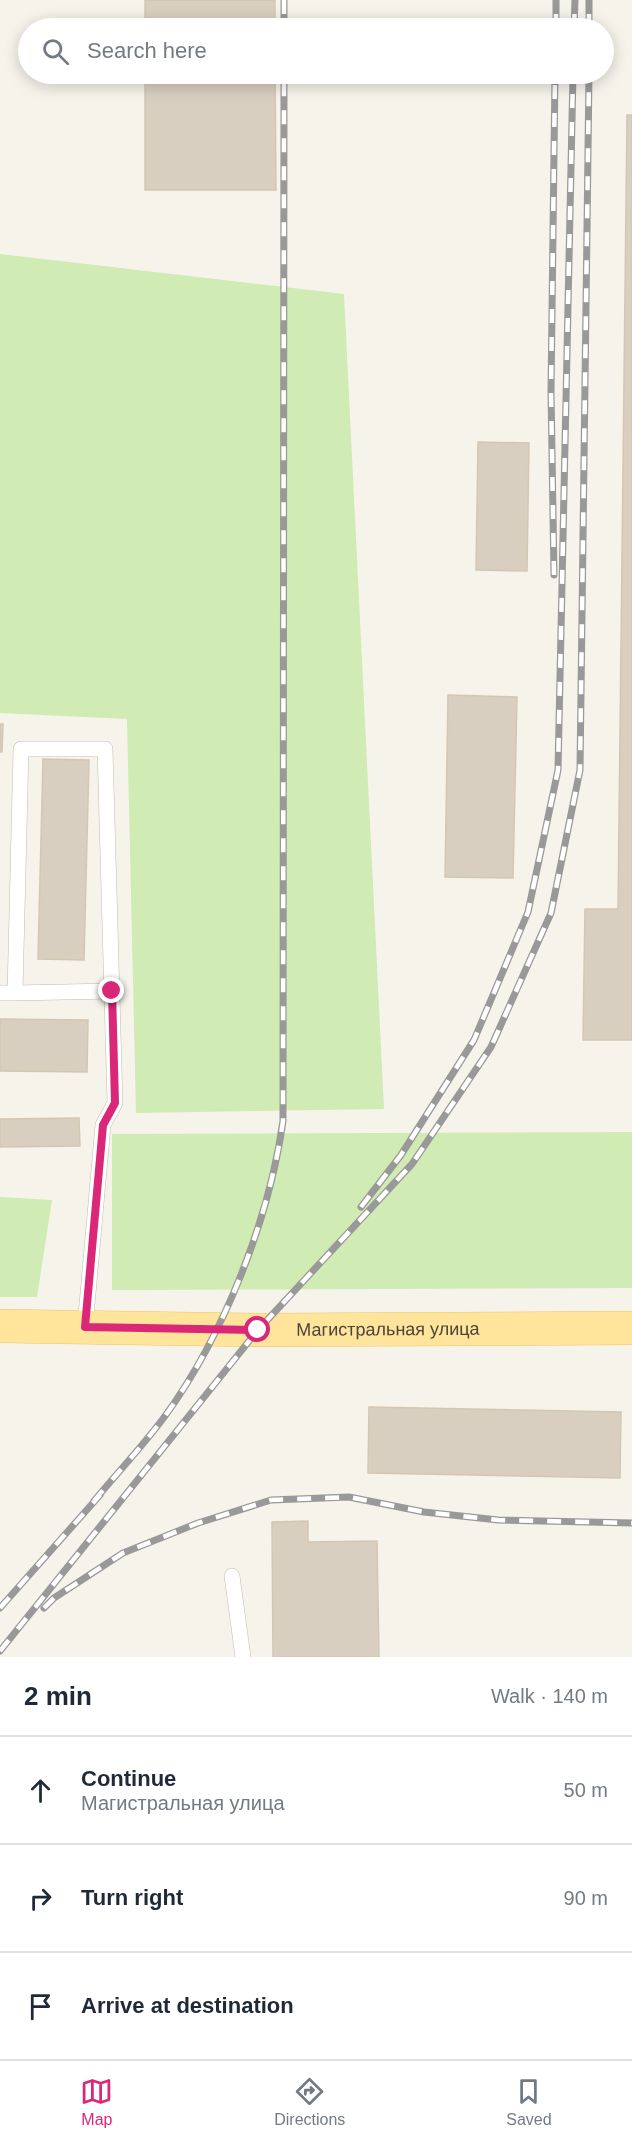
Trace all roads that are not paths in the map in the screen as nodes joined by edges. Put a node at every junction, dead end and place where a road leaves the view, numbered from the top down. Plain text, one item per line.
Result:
1 (112, 991) junction
2 (7, 993) edge
3 (0, 1326) edge
4 (85, 1327) junction
5 (632, 1328) edge
6 (232, 1576) dead end
7 (243, 1657) edge

1 - 2 lane
1 - 2 lane
1 - 4 lane
3 - 4 main road, Магистральная улица
4 - 5 main road, Магистральная улица
6 - 7 lane

